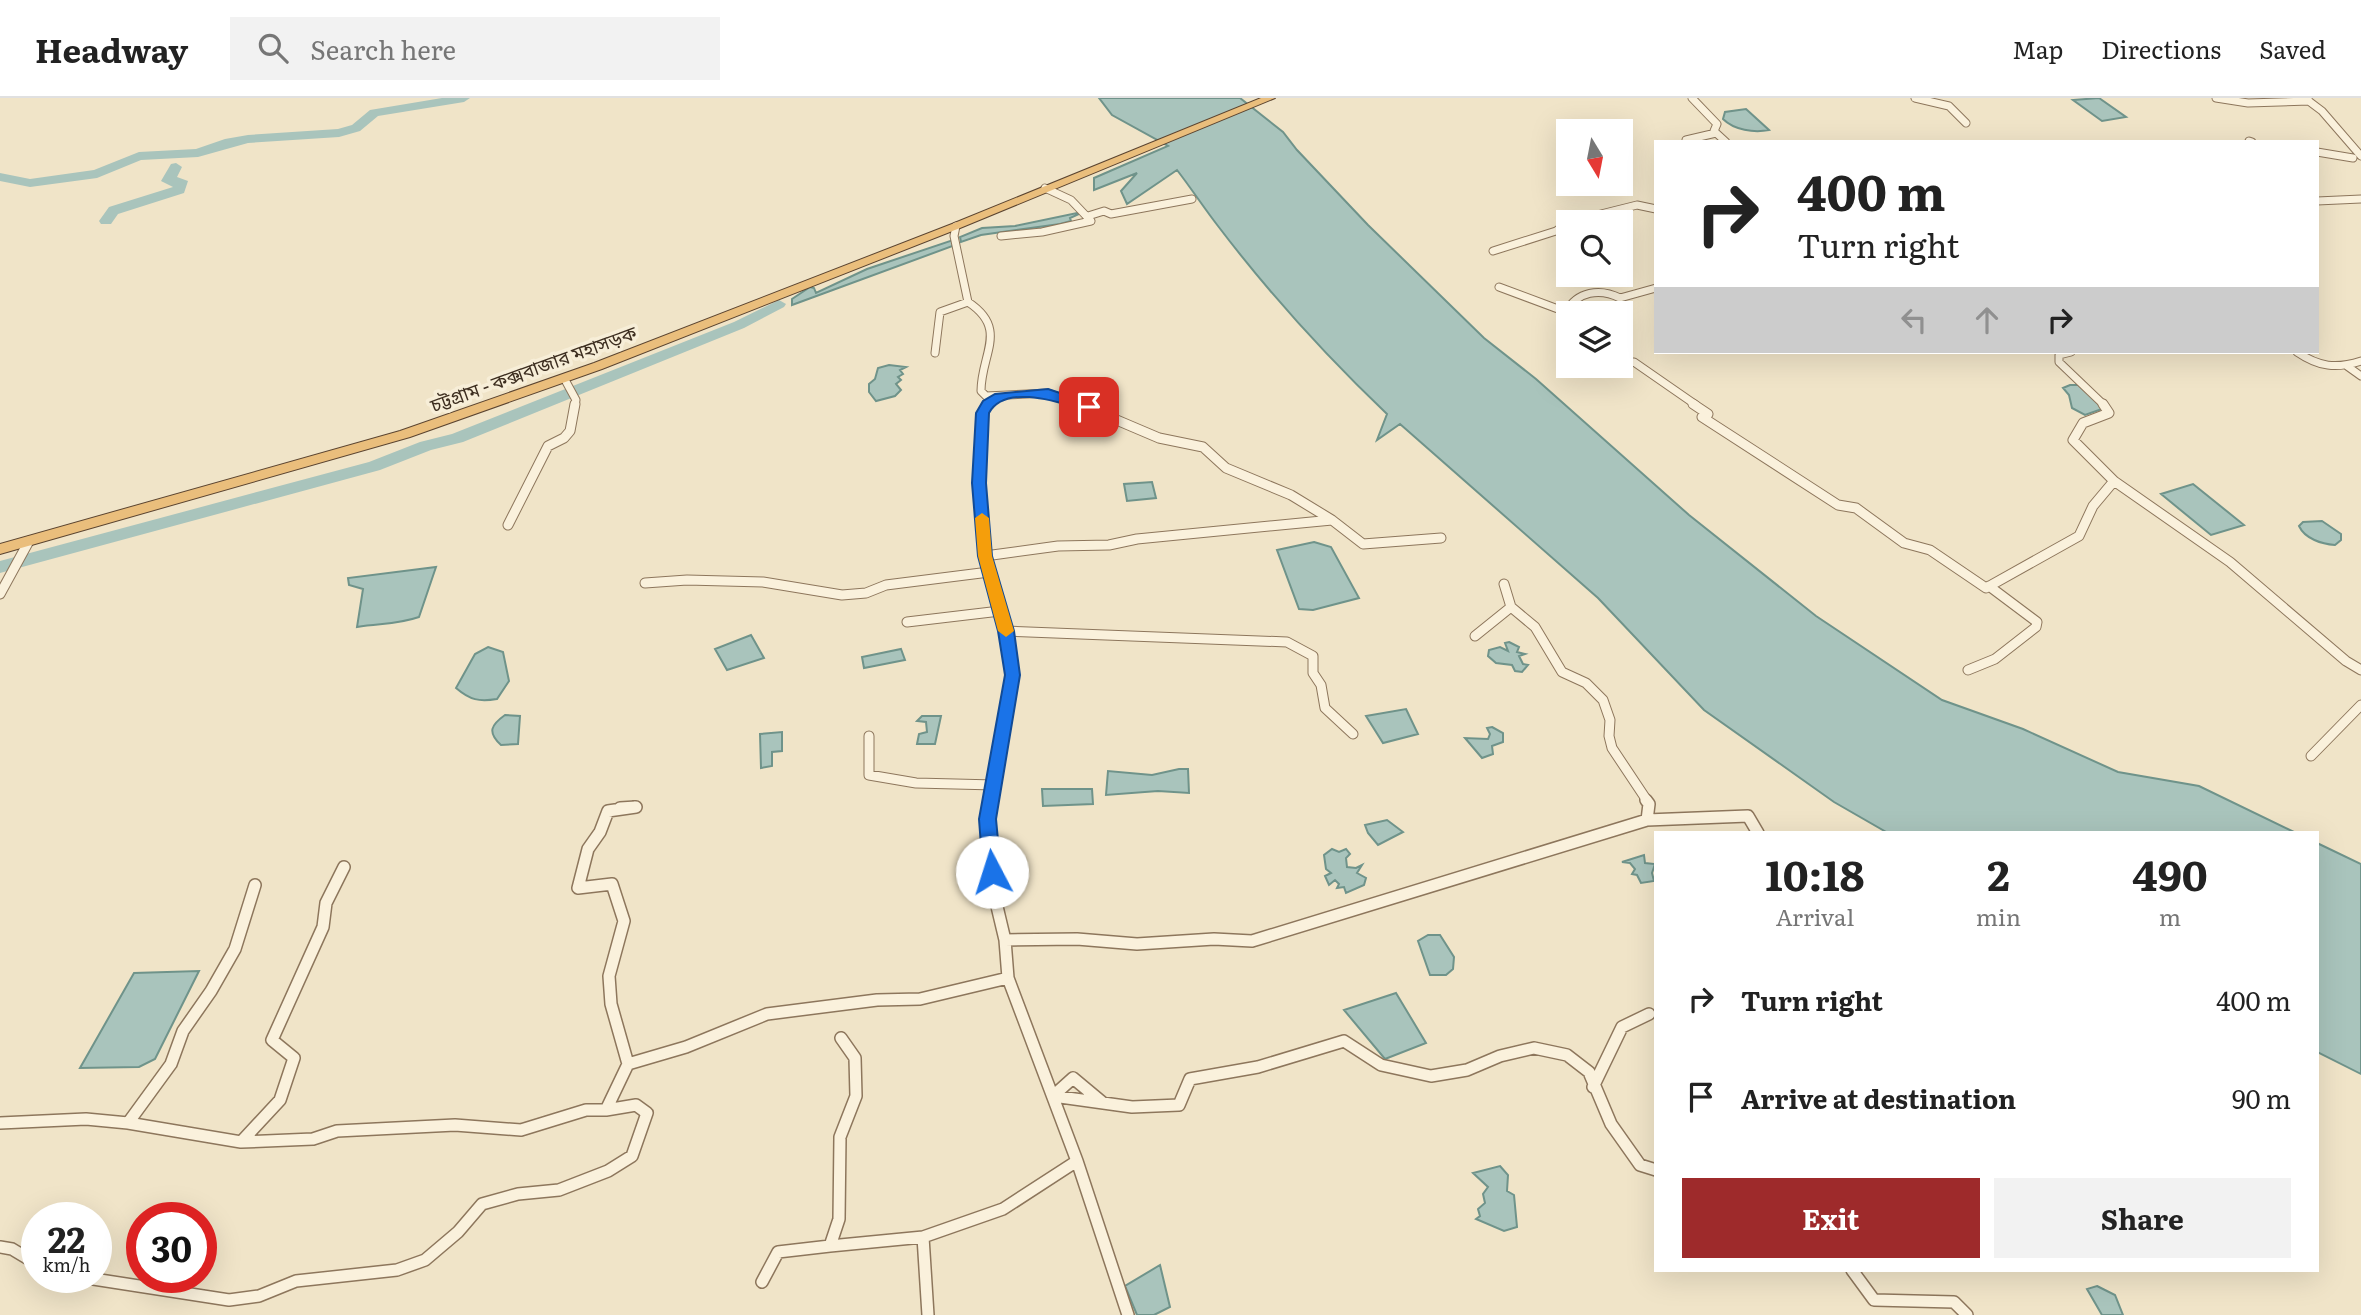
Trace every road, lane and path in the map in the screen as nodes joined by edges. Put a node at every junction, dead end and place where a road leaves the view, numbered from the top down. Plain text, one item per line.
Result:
1 (1270, 98) edge
2 (1692, 98) edge
3 (1915, 98) edge
4 (2216, 98) edge
5 (2307, 99) edge
6 (1966, 123) dead end
7 (1717, 124) junction
8 (1726, 125) dead end
9 (1716, 133) junction
10 (1686, 140) dead end
11 (1724, 140) edge
12 (2319, 152) edge
13 (2358, 157) edge
14 (2348, 166) dead end
15 (1045, 188) junction
16 (1192, 199) dead end
17 (2361, 200) edge
18 (2319, 201) edge
19 (1654, 209) edge
20 (1617, 210) edge
21 (1088, 216) junction
22 (956, 226) junction
23 (1556, 231) edge
24 (1001, 236) dead end
25 (1493, 251) dead end
26 (1499, 287) dead end
27 (1654, 289) edge
28 (1572, 301) edge
29 (968, 302) junction
30 (1556, 310) edge
31 (935, 353) dead end
32 (2063, 354) edge
33 (2300, 354) edge
34 (2361, 361) edge
35 (1633, 362) edge
36 (2347, 366) junction
37 (2361, 376) edge
38 (566, 382) junction
39 (999, 397) junction
40 (2114, 481) junction
41 (1332, 520) junction
42 (508, 525) dead end
43 (1441, 538) dead end
44 (29, 541) junction
45 (0, 549) edge
46 (985, 556) junction
47 (989, 572) junction
48 (645, 583) dead end
49 (1504, 583) dead end
50 (1989, 586) junction
51 (0, 594) edge
52 (1511, 607) junction
53 (1000, 611) junction
54 (907, 622) dead end
55 (1006, 631) junction
56 (1475, 636) dead end
57 (1968, 670) dead end
58 (2361, 670) edge
59 (2361, 705) edge
60 (1353, 734) dead end
61 (869, 736) dead end
62 (2311, 756) dead end
63 (995, 785) junction
64 (620, 807) dead end
65 (1647, 820) junction
66 (1757, 831) edge
67 (344, 867) dead end
68 (255, 885) dead end
69 (1005, 940) junction
70 (1008, 978) junction
71 (1649, 1014) dead end
72 (841, 1038) dead end
73 (628, 1064) junction
74 (1593, 1087) junction
75 (1053, 1097) junction
76 (1103, 1103) junction
77 (606, 1110) junction
78 (128, 1123) junction
79 (0, 1124) edge
80 (241, 1142) junction
81 (1077, 1161) junction
82 (1654, 1169) edge
83 (923, 1237) junction
84 (830, 1246) junction
85 (0, 1247) edge
86 (21, 1254) edge
87 (1853, 1272) edge
88 (112, 1282) edge
89 (762, 1282) dead end
90 (928, 1315) edge
91 (1128, 1315) edge
92 (1968, 1315) edge

1 - 15 highway, চট্টগ্রাম - কক্সবাজার মহাসড়ক
2 - 7 street
3 - 6 street
4 - 5 street
5 - 13 street
7 - 8 street
7 - 9 street
9 - 10 street
9 - 11 street
12 - 13 street
13 - 14 street
15 - 21 street
15 - 22 highway, চট্টগ্রাম - কক্সবাজার মহাসড়ক
16 - 21 street
17 - 18 street
19 - 20 street
21 - 24 street
22 - 29 street
22 - 38 highway, চট্টগ্রাম - কক্সবাজার মহাসড়ক
23 - 25 street
26 - 30 street
27 - 28 street
29 - 31 street
29 - 39 street
32 - 40 street
33 - 36 street
34 - 36 street
35 - 50 street
36 - 37 street
38 - 42 street
38 - 44 highway, চট্টগ্রাম - কক্সবাজার মহাসড়ক
39 - 41 street
39 - 46 street
40 - 50 street
40 - 58 street
41 - 43 street
41 - 46 street
44 - 45 highway, চট্টগ্রাম - কক্সবাজার মহাসড়ক
44 - 51 street
46 - 47 street
47 - 48 street
47 - 53 street
49 - 52 street
50 - 57 street
52 - 56 street
52 - 65 street
53 - 54 street
53 - 55 street
55 - 60 street
55 - 63 street
59 - 62 street
61 - 63 street
63 - 69 street
64 - 73 street
65 - 66 street
65 - 69 street
67 - 80 street
68 - 78 street
69 - 70 street
70 - 73 street
70 - 75 street
71 - 74 street
72 - 84 street
73 - 77 street
74 - 76 street
74 - 82 street
75 - 76 street
75 - 76 street
75 - 81 street
77 - 80 street
77 - 88 street
78 - 79 street
78 - 80 street
81 - 83 street
81 - 91 street
83 - 84 street
83 - 90 street
84 - 89 street
85 - 86 street
87 - 92 street

